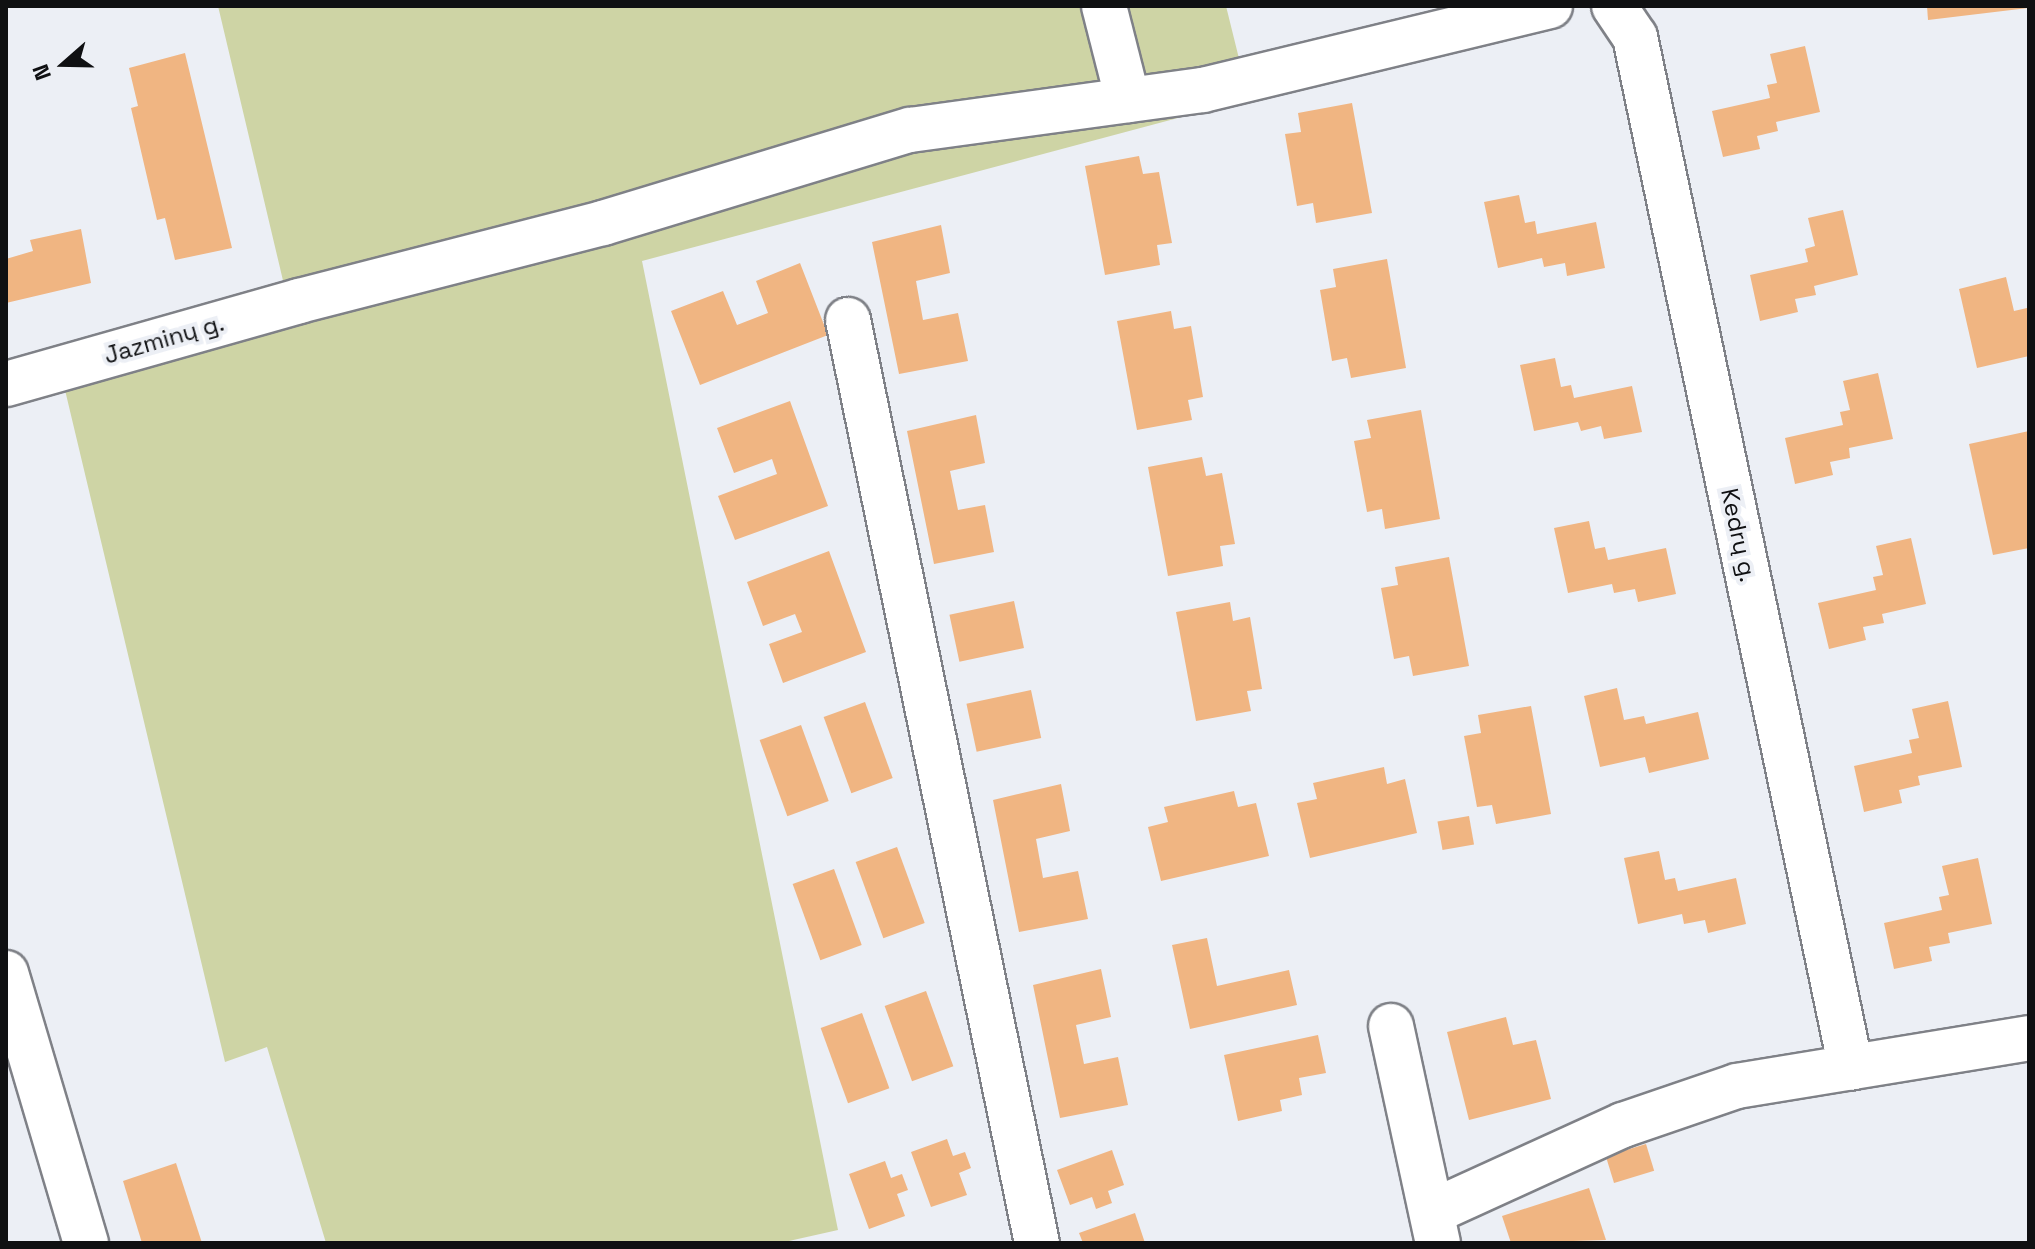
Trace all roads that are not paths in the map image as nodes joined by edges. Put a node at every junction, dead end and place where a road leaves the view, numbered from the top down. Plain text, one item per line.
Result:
1 (1104, 6) edge
2 (1550, 6) edge
3 (1614, 6) edge
4 (1128, 100) junction
5 (848, 320) dead end
6 (6, 384) edge
7 (6, 973) edge
8 (1391, 1026) dead end
9 (2029, 1038) edge
10 (1851, 1068) junction
11 (1435, 1227) edge
12 (86, 1243) edge
13 (1037, 1243) edge

1 - 4 street
2 - 4 street, Jazminų g.
3 - 10 street, Kedrų g.
4 - 6 street, Jazminų g.
5 - 13 street
7 - 12 street
8 - 11 street
9 - 10 street
10 - 11 street

